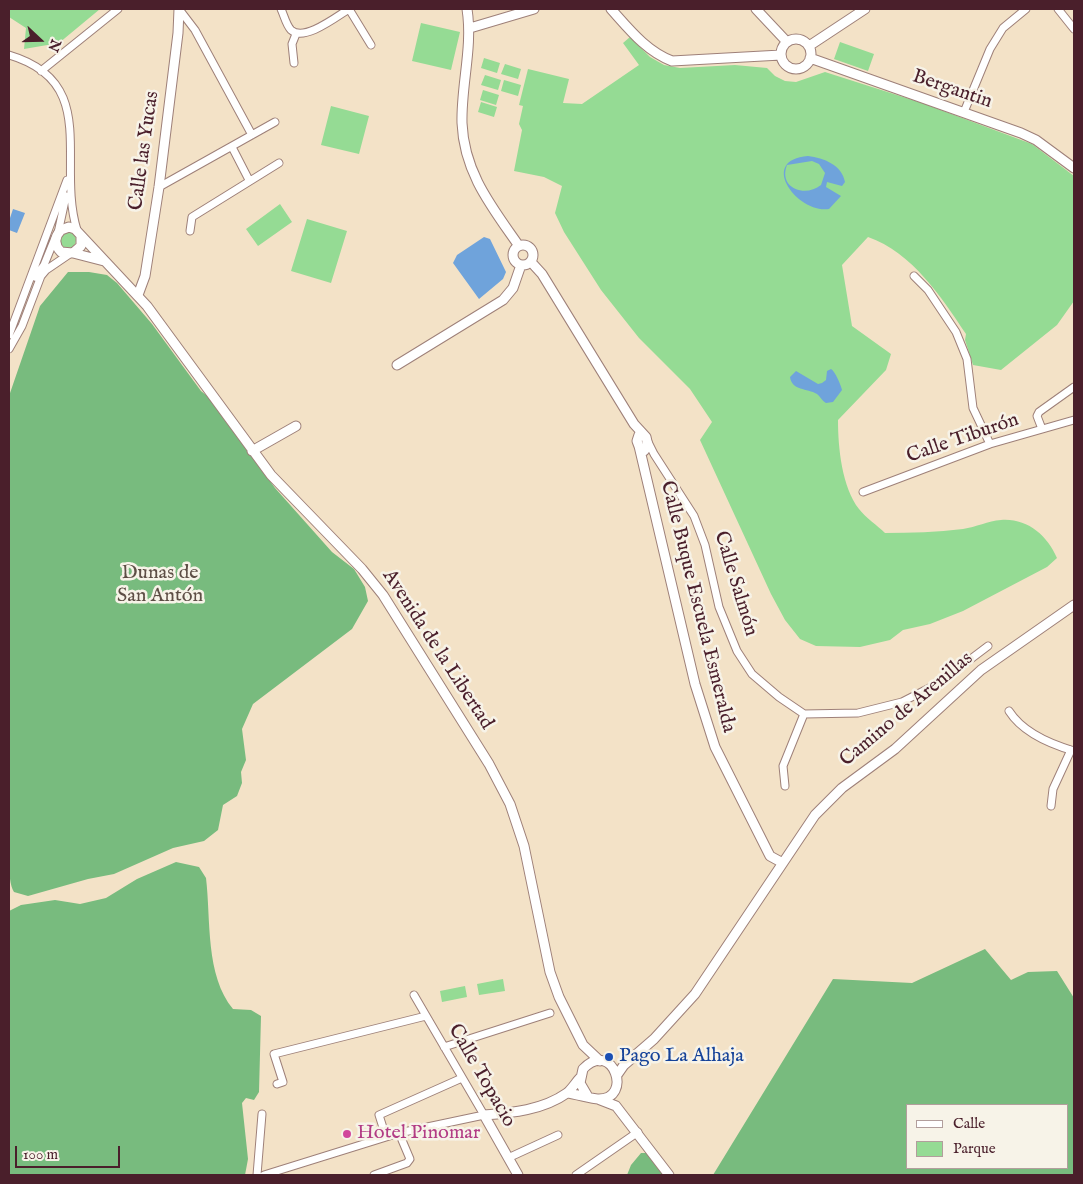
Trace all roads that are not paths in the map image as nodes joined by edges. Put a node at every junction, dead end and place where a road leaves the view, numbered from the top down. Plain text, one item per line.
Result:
1 (118, 9) edge
2 (179, 9) edge
3 (281, 9) edge
4 (349, 9) edge
5 (467, 9) edge
6 (534, 9) edge
7 (611, 9) edge
8 (756, 9) edge
9 (865, 9) edge
10 (1026, 9) edge
11 (1058, 9) edge
12 (470, 28) junction
13 (1074, 29) edge
14 (296, 34) junction
15 (787, 42) junction
16 (371, 45) dead end
17 (809, 46) junction
18 (781, 54) junction
19 (9, 55) edge
20 (810, 58) junction
21 (294, 63) dead end
22 (41, 71) junction
23 (964, 112) junction
24 (275, 122) dead end
25 (252, 135) junction
26 (232, 147) junction
27 (279, 163) dead end
28 (1074, 168) edge
29 (69, 175) junction
30 (249, 180) junction
31 (66, 186) junction
32 (159, 187) junction
33 (190, 230) dead end
34 (79, 233) junction
35 (57, 236) junction
36 (519, 246) junction
37 (72, 253) junction
38 (104, 260) junction
39 (531, 262) junction
40 (521, 265) junction
41 (914, 276) dead end
42 (28, 288) junction
43 (138, 296) junction
44 (9, 335) edge
45 (9, 349) edge
46 (397, 364) dead end
47 (1074, 387) edge
48 (1074, 421) edge
49 (296, 426) dead end
50 (1042, 429) junction
51 (642, 444) junction
52 (990, 444) junction
53 (252, 451) junction
54 (654, 454) junction
55 (863, 492) dead end
56 (1074, 605) edge
57 (988, 646) dead end
58 (1009, 711) dead end
59 (804, 714) junction
60 (1072, 750) edge
61 (785, 786) dead end
62 (1051, 806) dead end
63 (782, 862) junction
64 (414, 995) dead end
65 (550, 1013) dead end
66 (426, 1016) junction
67 (583, 1045) junction
68 (444, 1047) junction
69 (600, 1061) junction
70 (615, 1071) junction
71 (581, 1073) junction
72 (462, 1078) junction
73 (277, 1084) dead end
74 (616, 1089) junction
75 (567, 1092) junction
76 (587, 1095) junction
77 (598, 1099) junction
78 (616, 1106) junction
79 (262, 1114) dead end
80 (484, 1115) junction
81 (638, 1132) junction
82 (399, 1133) junction
83 (558, 1135) dead end
84 (386, 1137) junction
85 (508, 1158) junction
86 (257, 1175) edge
87 (264, 1175) edge
88 (374, 1175) edge
89 (518, 1175) edge
90 (576, 1175) edge
91 (669, 1175) edge

1 - 22 street
2 - 25 street
2 - 32 street, Calle las Yucas
3 - 14 street
4 - 14 street
4 - 16 street
5 - 12 street
6 - 12 street
7 - 18 street
8 - 15 street
9 - 17 street
10 - 23 street
11 - 13 street
12 - 36 street
14 - 21 street
15 - 17 street
15 - 18 street
17 - 20 street
18 - 20 street
19 - 22 street
20 - 23 street, Bergantin
22 - 29 street
23 - 28 street, Bergantin
24 - 25 street
25 - 26 street
26 - 30 street
26 - 32 street
27 - 30 street
29 - 31 street
29 - 34 street
30 - 33 street
31 - 35 street
31 - 42 street
32 - 43 street, Calle las Yucas
34 - 35 street
34 - 37 street
34 - 38 street, Avenida de la Libertad
35 - 37 street
35 - 42 street
36 - 39 street
36 - 40 street
37 - 38 street
37 - 45 street
38 - 43 street, Avenida de la Libertad
39 - 40 street
39 - 51 street, Calle Buque Escuela Esmeralda
40 - 46 street
41 - 52 street
42 - 44 street
43 - 53 street, Avenida de la Libertad
47 - 50 street
48 - 50 street, Calle Tiburón
49 - 53 street
50 - 52 street, Calle Tiburón
51 - 54 street
51 - 54 street, Calle Salmón
51 - 63 street, Calle Buque Escuela Esmeralda
52 - 55 street, Calle Tiburón
53 - 67 street, Avenida de la Libertad
54 - 59 street, Calle Salmón
56 - 63 street, Camino de Arenillas
57 - 59 street
58 - 60 street
59 - 61 street
60 - 62 street
63 - 70 street, Camino de Arenillas
64 - 66 street, Calle Topacio
65 - 68 street
66 - 68 street, Calle Topacio
66 - 73 street
67 - 69 street, Avenida de la Libertad
67 - 71 street, Avenida de la Libertad
68 - 72 street, Calle Topacio
69 - 70 street
69 - 71 street
70 - 74 street
71 - 75 street
71 - 76 street
72 - 80 street, Calle Topacio
72 - 84 street
74 - 77 street
74 - 78 street
75 - 76 street
75 - 80 street
76 - 77 street
77 - 78 street
78 - 81 street
79 - 86 street
80 - 82 street
80 - 85 street, Calle Topacio
81 - 90 street
81 - 91 street
82 - 84 street
82 - 88 street
83 - 85 street
84 - 87 street
85 - 89 street, Calle Topacio

